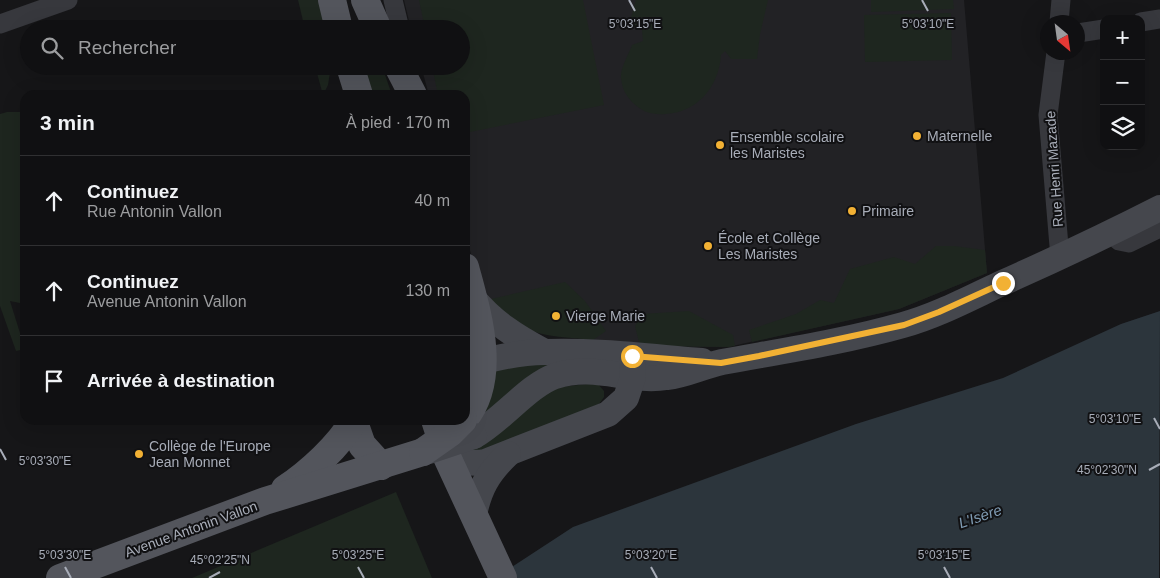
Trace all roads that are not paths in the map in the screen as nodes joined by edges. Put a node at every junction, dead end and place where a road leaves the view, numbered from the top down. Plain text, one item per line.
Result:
1 (68, 0) edge
2 (332, 0) edge
3 (366, 0) edge
4 (393, 0) edge
5 (1061, 0) edge
6 (1060, 15) edge
7 (1160, 19) edge
8 (337, 20) edge
9 (374, 20) edge
10 (398, 20) edge
11 (1145, 21) edge
12 (0, 24) edge
13 (1100, 30) edge
14 (1085, 32) edge
15 (1055, 60) edge
16 (398, 75) edge
17 (403, 75) edge
18 (409, 87) edge
19 (1160, 208) edge
20 (1160, 228) edge
21 (1114, 231) junction
22 (1063, 256) junction
23 (470, 284) edge
24 (474, 299) junction
25 (543, 352) junction
26 (474, 363) edge
27 (632, 367) junction
28 (470, 414) edge
29 (470, 423) edge
30 (352, 425) edge
31 (356, 425) edge
32 (434, 425) edge
33 (464, 425) edge
34 (508, 454) junction
35 (428, 455) junction
36 (381, 466) junction
37 (265, 502) junction
38 (474, 515) junction
39 (60, 578) edge
40 (503, 578) edge

1 - 12 street
2 - 8 main road
3 - 9 main road
4 - 10 street
5 - 6 street
7 - 11 street
13 - 14 street
15 - 22 street, Rue Henri Mazade
16 - 18 main road
17 - 18 main road
19 - 21 main road
20 - 21 street
21 - 22 main road
22 - 27 main road
23 - 24 main road
24 - 25 main road
24 - 26 main road
25 - 26 main road
25 - 27 main road
26 - 28 main road
27 - 29 main road
27 - 34 main road
30 - 37 main road
31 - 36 main road
32 - 35 main road
33 - 35 main road, bridge
34 - 35 main road
34 - 38 main road
35 - 36 main road
35 - 38 main road
36 - 37 main road
37 - 39 main road, Avenue Antonin Vallon
38 - 40 main road

